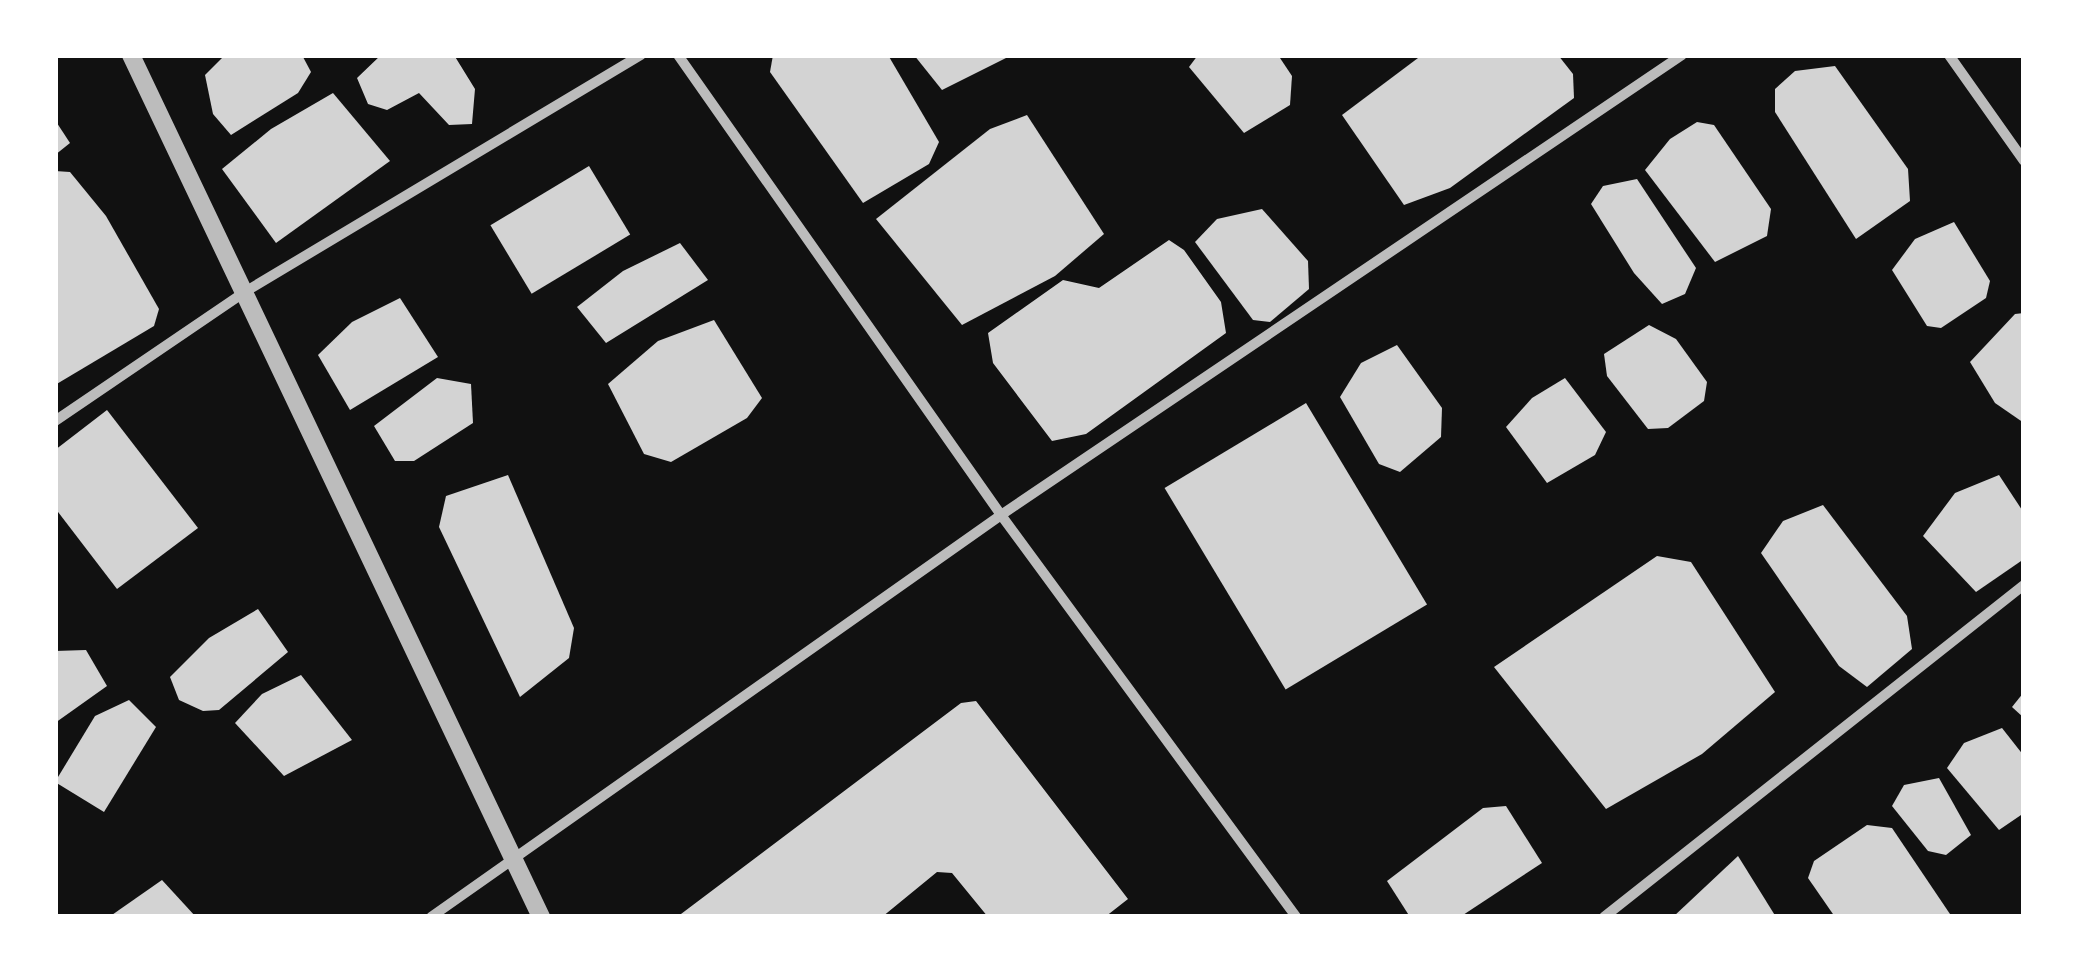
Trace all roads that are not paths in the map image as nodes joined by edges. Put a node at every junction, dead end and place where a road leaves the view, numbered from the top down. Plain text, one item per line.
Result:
1 (132, 55) edge
2 (641, 55) edge
3 (678, 55) edge
4 (1682, 55) edge
5 (1949, 55) edge
6 (2024, 161) edge
7 (243, 292) junction
8 (55, 421) edge
9 (1001, 515) junction
10 (2024, 585) edge
11 (512, 857) junction
12 (431, 917) edge
13 (540, 917) edge
14 (1296, 917) edge
15 (1604, 917) edge

1 - 7 street
2 - 7 street
3 - 9 street
4 - 9 street
5 - 6 street
7 - 8 street
7 - 11 street
9 - 11 street
9 - 14 street
10 - 15 street
11 - 12 street
11 - 13 street

